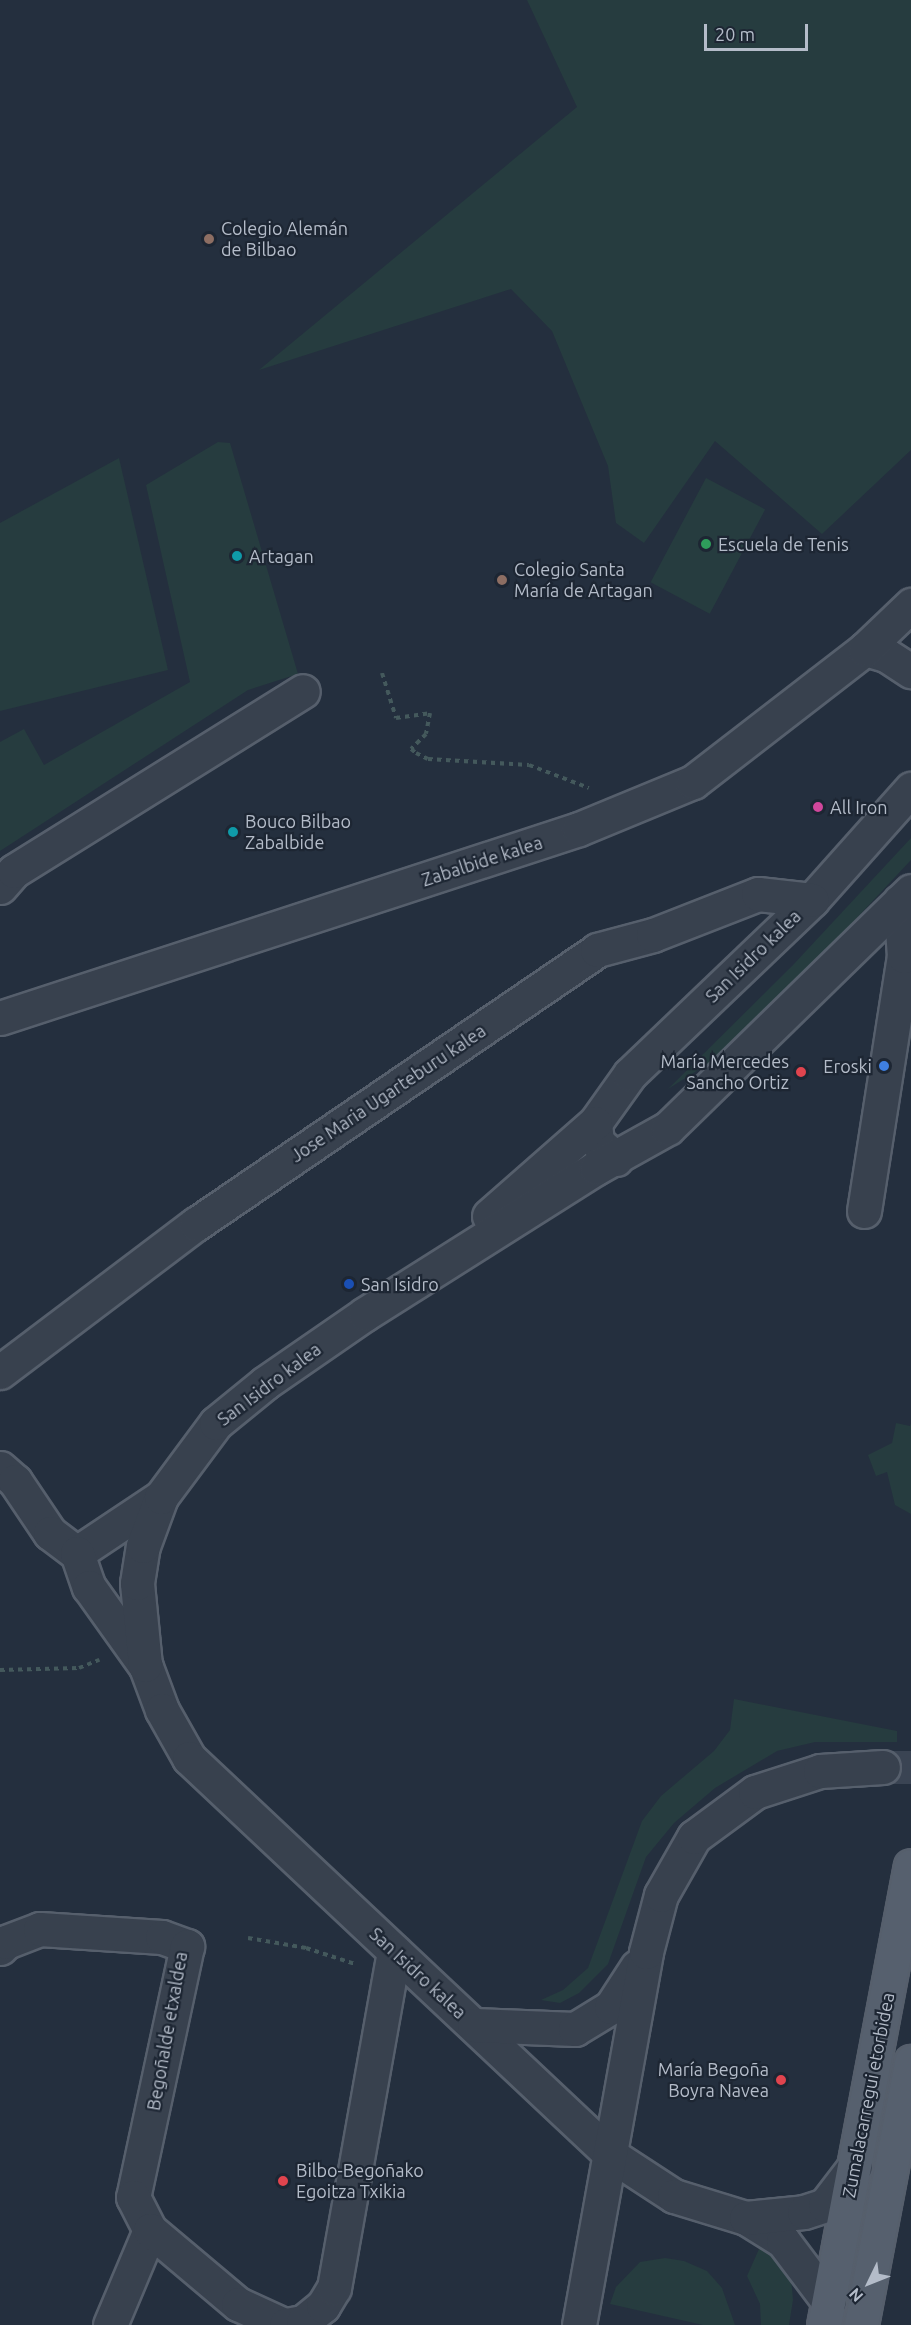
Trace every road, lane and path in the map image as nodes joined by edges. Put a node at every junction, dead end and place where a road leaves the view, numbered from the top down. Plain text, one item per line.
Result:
1 (911, 605) edge
2 (865, 650) junction
3 (911, 671) edge
4 (382, 673) dead end
5 (303, 691) dead end
6 (584, 785) dead end
7 (911, 789) edge
8 (0, 887) edge
9 (906, 896) edge
10 (812, 900) junction
11 (0, 1018) edge
12 (595, 1123) junction
13 (616, 1159) junction
14 (864, 1211) dead end
15 (399, 1293) junction
16 (0, 1372) edge
17 (0, 1468) edge
18 (161, 1497) junction
19 (77, 1553) junction
20 (107, 1657) dead end
21 (146, 1667) junction
22 (0, 1670) edge
23 (883, 1767) tunnel mouth
24 (911, 1866) edge
25 (248, 1938) dead end
26 (2, 1942) edge
27 (394, 1951) junction
28 (646, 1953) junction
29 (474, 2025) junction
30 (911, 2062) edge
31 (611, 2155) junction
32 (855, 2166) junction
33 (746, 2218) junction
34 (150, 2230) junction
35 (827, 2313) edge
36 (110, 2325) edge
37 (285, 2325) edge
38 (579, 2325) edge
39 (861, 2325) edge

1 - 2 street, Zabalbide kalea
2 - 3 street
2 - 11 street, Zabalbide kalea
4 - 6 path
5 - 8 street
7 - 10 street, San Isidro kalea
9 - 13 street, San Isidro kalea
9 - 14 street
10 - 12 street, San Isidro kalea
10 - 16 street, Jose Maria Ugarteburu kalea
12 - 13 street
12 - 15 street, San Isidro kalea
13 - 15 street, San Isidro kalea
15 - 18 street, San Isidro kalea
17 - 19 street
18 - 19 street, San Isidro kalea
18 - 21 street, San Isidro kalea
19 - 21 street, San Isidro kalea
20 - 22 path
21 - 27 street, San Isidro kalea
23 - 28 street
24 - 32 main road, Zumalacarregui etorbidea
25 - 27 path
26 - 34 street, Begoñalde etxaldea
27 - 29 street, San Isidro kalea
27 - 37 street, Begoñalde etxaldea
28 - 29 street
28 - 31 street
29 - 31 street, San Isidro kalea
30 - 39 main road, Zumalacarregui etorbidea
31 - 33 street, San Isidro kalea
31 - 38 street
32 - 33 street, San Isidro kalea
32 - 35 main road, Zumalacarregui etorbidea
33 - 35 street, San Isidro kalea
34 - 36 street
34 - 37 street, Begoñalde etxaldea

